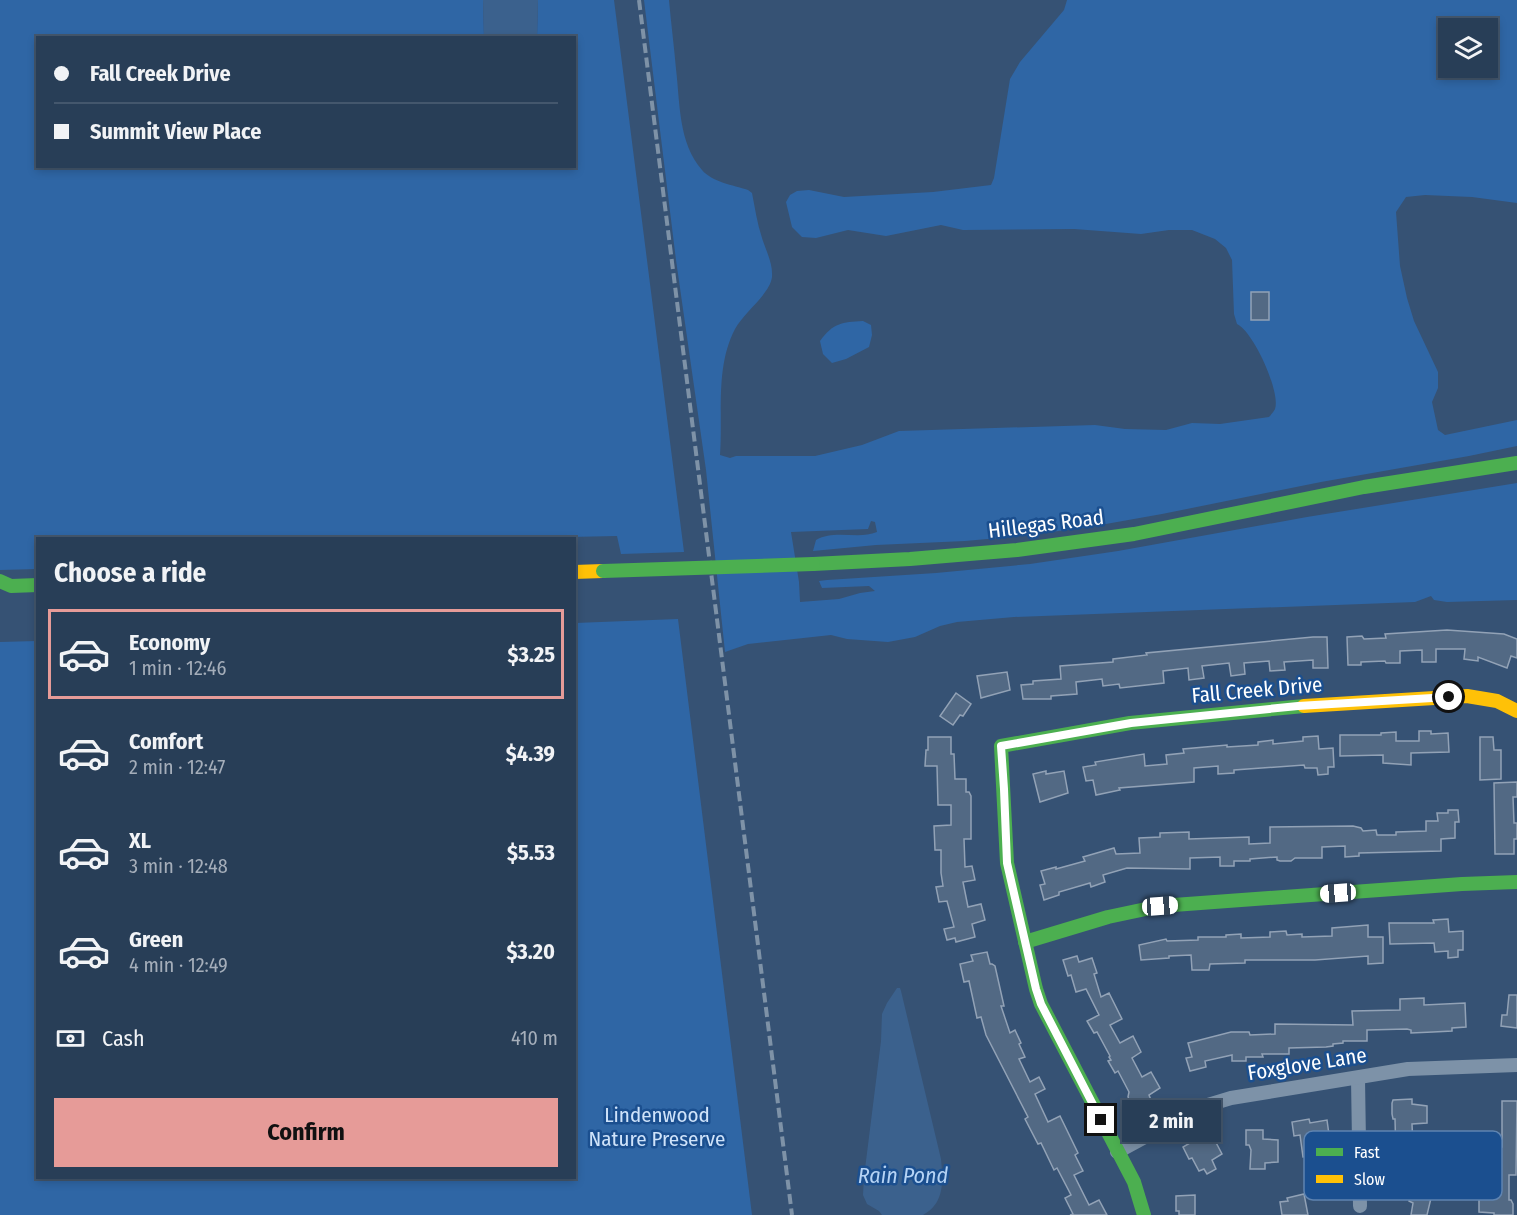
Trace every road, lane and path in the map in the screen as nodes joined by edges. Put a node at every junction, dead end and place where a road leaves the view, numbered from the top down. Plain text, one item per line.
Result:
1 (1517, 463) edge
2 (576, 572) edge
3 (36, 585) edge
4 (4, 586) edge
5 (1517, 711) edge
6 (1517, 882) edge
7 (1025, 942) junction
8 (1517, 1065) edge
9 (1358, 1079) junction
10 (1358, 1131) edge
11 (1117, 1152) junction
12 (1359, 1200) edge
13 (1359, 1206) dead end
14 (1144, 1215) edge

1 - 2 street, Hillegas Road, bridge
3 - 4 street
5 - 7 street, Fall Creek Drive
6 - 7 street
7 - 11 street
8 - 9 street, Foxglove Lane
9 - 10 street
9 - 11 street, Foxglove Lane
11 - 14 street
12 - 13 street

